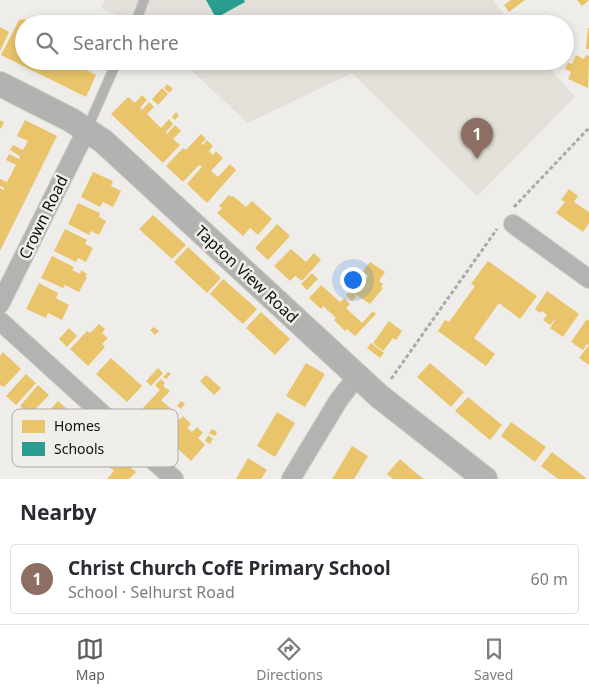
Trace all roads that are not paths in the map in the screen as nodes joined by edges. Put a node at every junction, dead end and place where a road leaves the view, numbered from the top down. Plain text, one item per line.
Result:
1 (144, 0) edge
2 (138, 15) edge
3 (113, 70) edge
4 (0, 84) edge
5 (87, 129) junction
6 (511, 219) road end
7 (589, 279) edge
8 (0, 304) edge
9 (0, 320) edge
10 (358, 375) junction
11 (97, 409) edge
12 (161, 467) edge
13 (174, 479) edge
14 (291, 479) edge
15 (485, 479) edge

1 - 2 lane
3 - 5 lane
4 - 5 street, Tapton View Road
5 - 8 street, Crown Road
5 - 10 street, Tapton View Road
6 - 7 street
9 - 11 street
10 - 14 street
10 - 15 street, Tapton View Road
12 - 13 street

